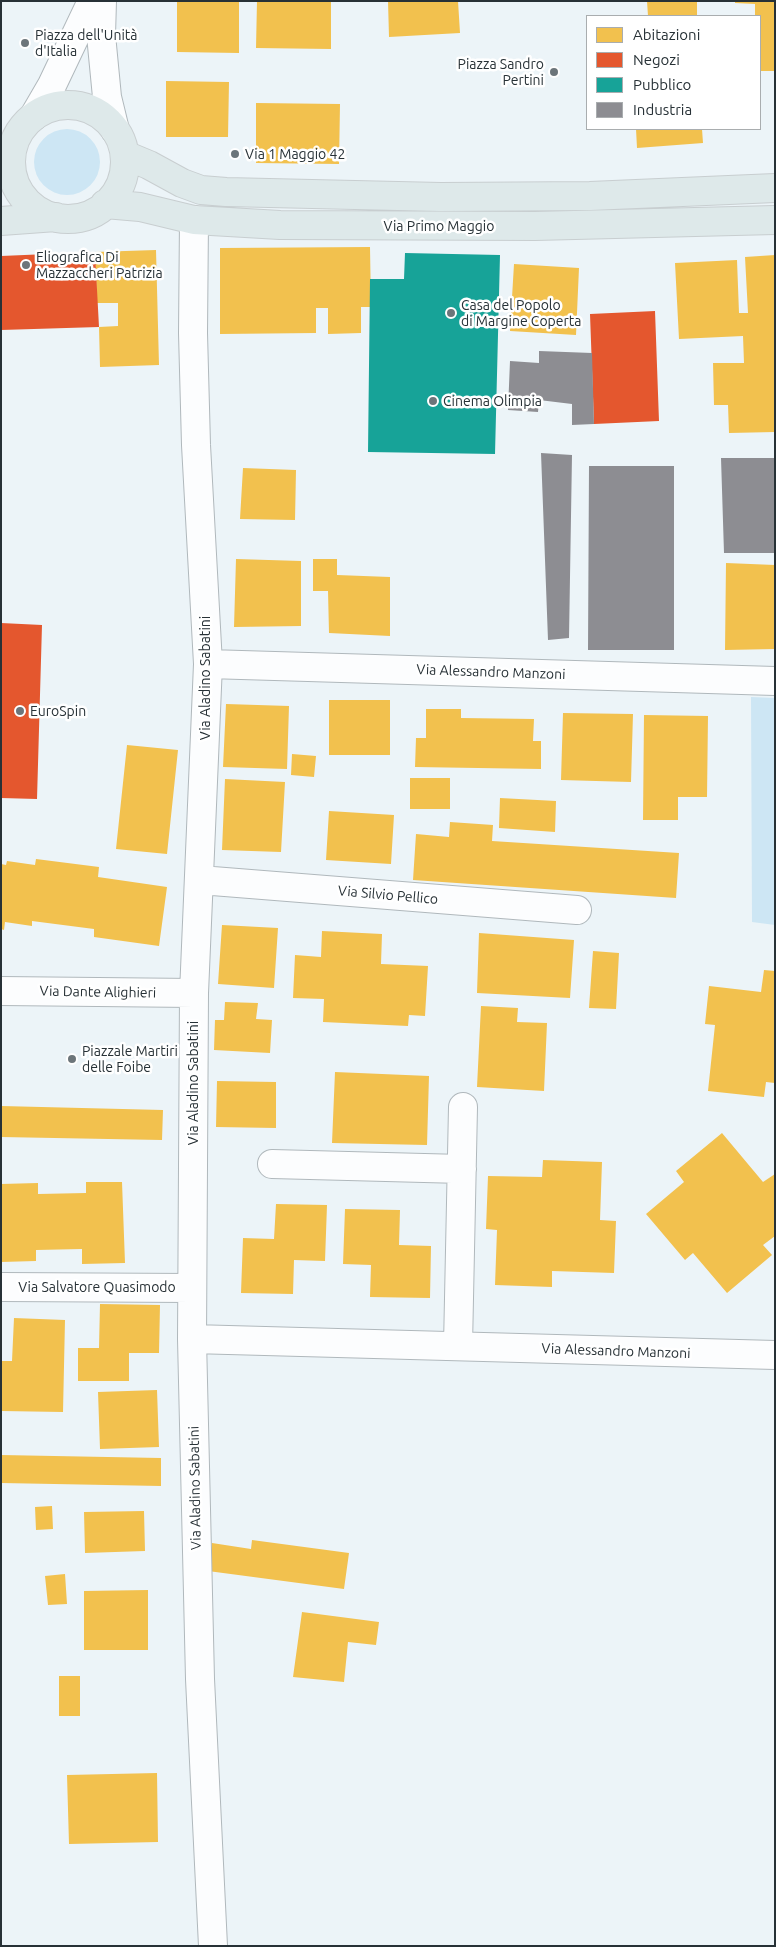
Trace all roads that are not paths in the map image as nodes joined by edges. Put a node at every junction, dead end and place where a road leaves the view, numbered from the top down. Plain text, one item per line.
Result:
1 (92, 1) edge
2 (102, 1) edge
3 (34, 116) junction
4 (115, 130) junction
5 (125, 155) junction
6 (7, 174) edge
7 (775, 188) edge
8 (106, 204) junction
9 (56, 217) junction
10 (194, 220) junction
11 (775, 220) edge
12 (1, 221) edge
13 (208, 664) junction
14 (775, 681) edge
15 (200, 880) junction
16 (577, 910) dead end
17 (1, 991) edge
18 (194, 993) junction
19 (463, 1107) dead end
20 (272, 1164) dead end
21 (462, 1169) junction
22 (1, 1287) edge
23 (192, 1288) junction
24 (192, 1339) junction
25 (458, 1346) junction
26 (775, 1355) edge
27 (213, 1946) edge

1 - 3 street
2 - 4 street
3 - 4 main road
3 - 6 main road
4 - 5 main road
5 - 7 main road
5 - 8 main road
6 - 9 main road
8 - 9 main road
8 - 10 main road, Via Primo Maggio
9 - 12 main road
10 - 11 main road, Via Primo Maggio
10 - 13 street, Via Aladino Sabatini
13 - 14 street, Via Alessandro Manzoni
13 - 15 street, Via Aladino Sabatini
15 - 16 street, Via Silvio Pellico
15 - 18 street, Via Aladino Sabatini
17 - 18 street, Via Dante Alighieri
18 - 23 street, Via Aladino Sabatini
19 - 21 street
20 - 21 street
21 - 25 street
22 - 23 street, Via Salvatore Quasimodo
23 - 24 street, Via Aladino Sabatini
24 - 25 street, Via Alessandro Manzoni
24 - 27 street, Via Aladino Sabatini
25 - 26 street, Via Alessandro Manzoni

